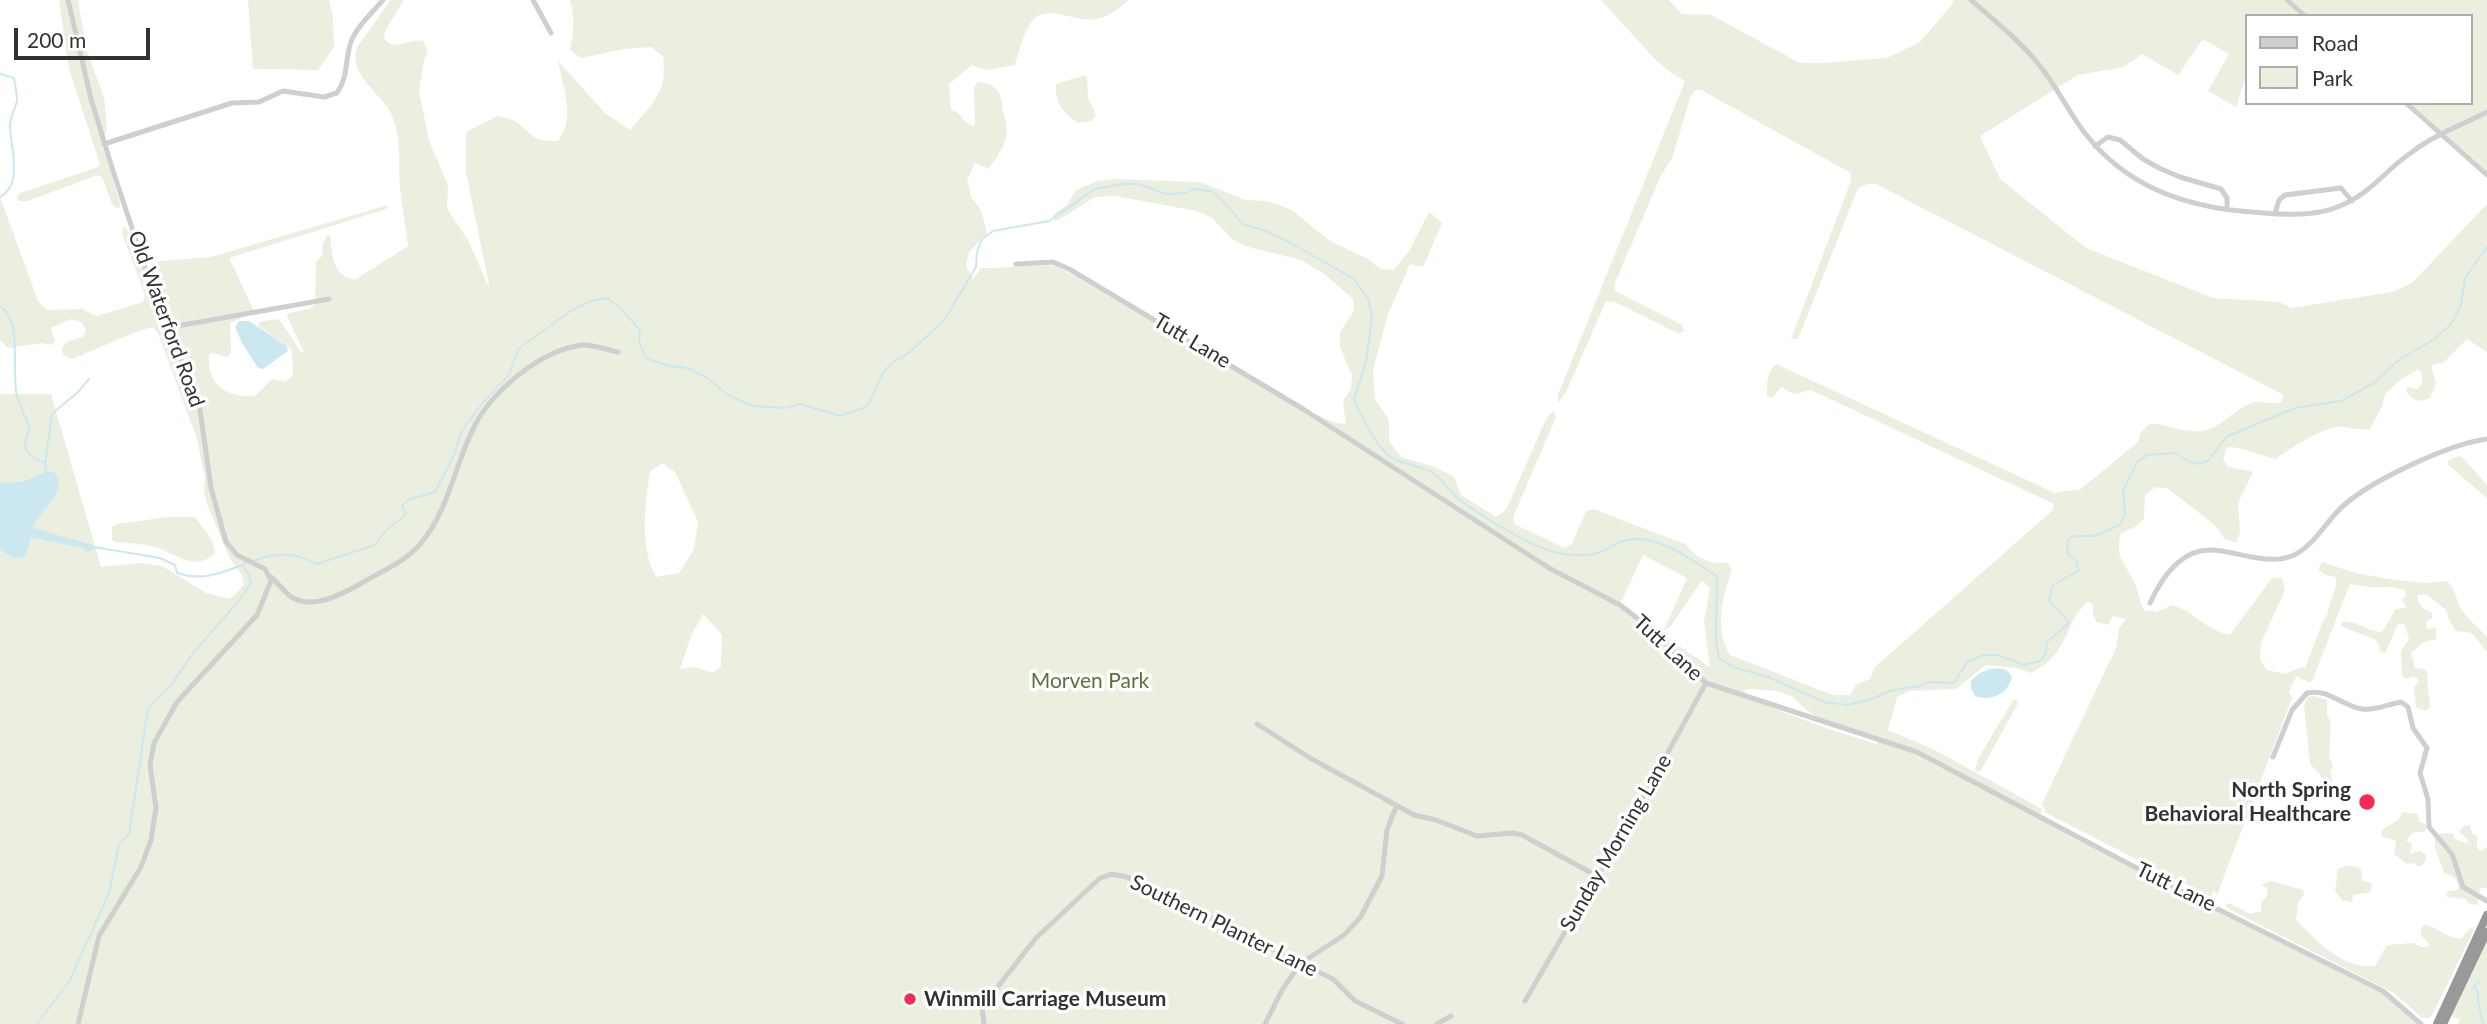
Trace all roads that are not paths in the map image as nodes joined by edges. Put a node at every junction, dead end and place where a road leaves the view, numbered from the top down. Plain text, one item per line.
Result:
1 (68, 0) edge
2 (383, 0) edge
3 (533, 0) edge
4 (1971, 0) edge
5 (2287, 0) edge
6 (2303, 14) edge
7 (551, 33) dead end
8 (2408, 105) edge
9 (2487, 112) edge
10 (2442, 135) junction
11 (104, 144) junction
12 (2095, 146) junction
13 (2487, 175) edge
14 (2352, 201) junction
15 (2227, 210) junction
16 (2275, 214) junction
17 (1016, 264) dead end
18 (329, 299) dead end
19 (166, 328) junction
20 (618, 352) dead end
21 (2487, 439) edge
22 (271, 577) junction
23 (2150, 603) dead end
24 (1706, 683) junction
25 (1257, 724) dead end
26 (2273, 757) dead end
27 (1396, 807) junction
28 (1597, 876) junction
29 (2487, 901) edge
30 (2487, 915) edge
31 (2487, 932) edge
32 (1300, 964) junction
33 (1525, 1001) dead end
34 (1451, 1016) dead end
35 (78, 1024) edge
36 (984, 1024) edge
37 (1265, 1024) edge
38 (1402, 1024) edge
39 (1437, 1024) edge
40 (2421, 1024) edge
41 (2437, 1024) edge
42 (2443, 1024) edge

1 - 11 street, Old Waterford Road
2 - 11 street
3 - 7 street
4 - 12 street
5 - 6 street
8 - 10 street
9 - 10 street
10 - 13 street
10 - 14 street
11 - 19 street, Old Waterford Road
12 - 15 street
12 - 15 street
14 - 16 street
14 - 16 street
15 - 16 street
17 - 24 street, Tutt Lane
18 - 19 street
19 - 22 street, Old Waterford Road
20 - 22 street, Old Waterford Road
21 - 23 street
22 - 35 street
24 - 28 street, Sunday Morning Lane
24 - 40 street, Tutt Lane
25 - 27 street
26 - 29 street
27 - 28 street
27 - 32 street
28 - 33 street, Sunday Morning Lane
30 - 41 highway
31 - 42 highway
32 - 36 street, Southern Planter Lane
32 - 37 street
32 - 38 street, Southern Planter Lane
34 - 39 street

